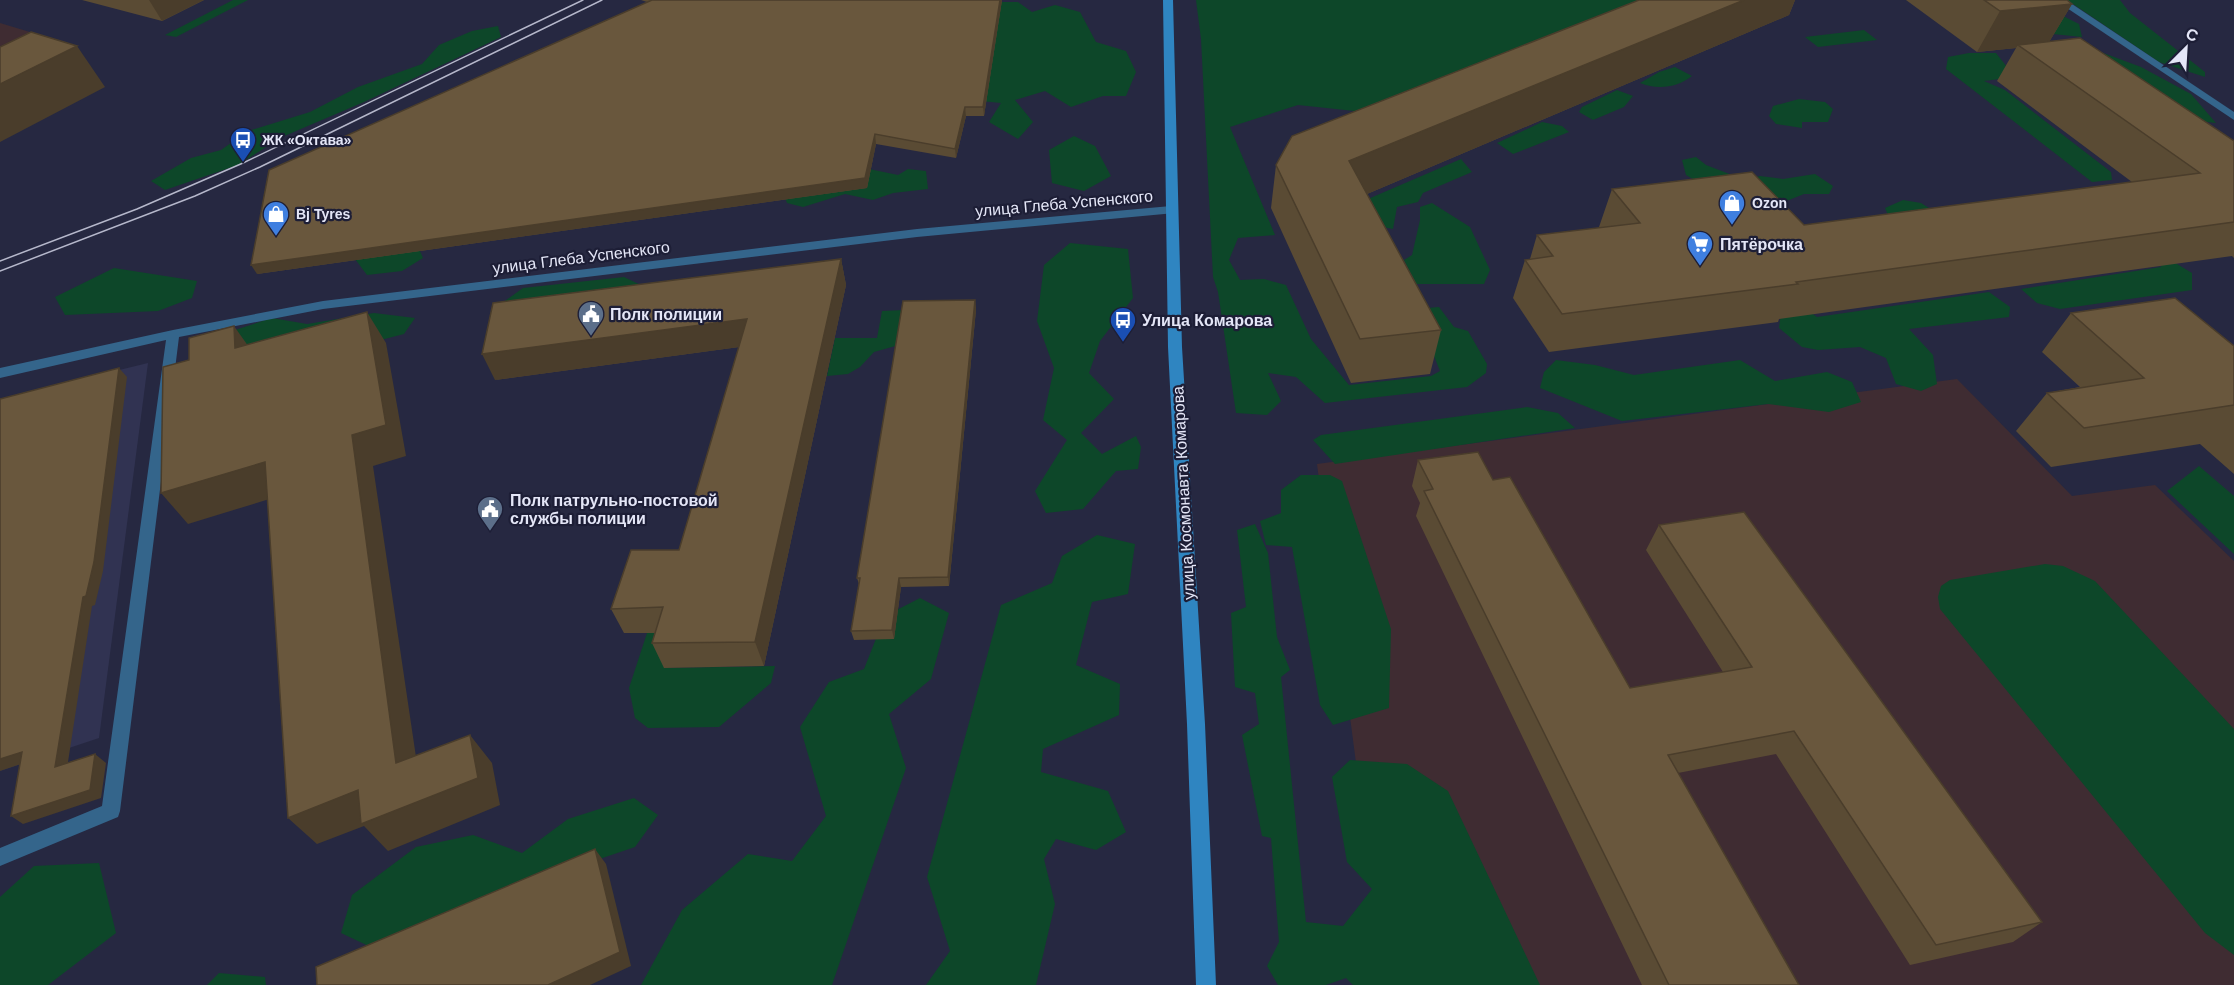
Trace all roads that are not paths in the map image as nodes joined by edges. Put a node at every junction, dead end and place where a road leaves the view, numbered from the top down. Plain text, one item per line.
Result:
1 (1168, 0) edge
2 (2060, 0) edge
3 (2234, 117) edge
4 (1171, 210) junction
5 (173, 334) junction
6 (0, 373) edge
7 (0, 858) edge
8 (1206, 985) edge

1 - 4 street, улица Космонавта Комарова
2 - 3 street
4 - 5 street, улица Глеба Успенского
4 - 8 street, улица Космонавта Комарова
5 - 6 street, улица Глеба Успенского
5 - 7 street

